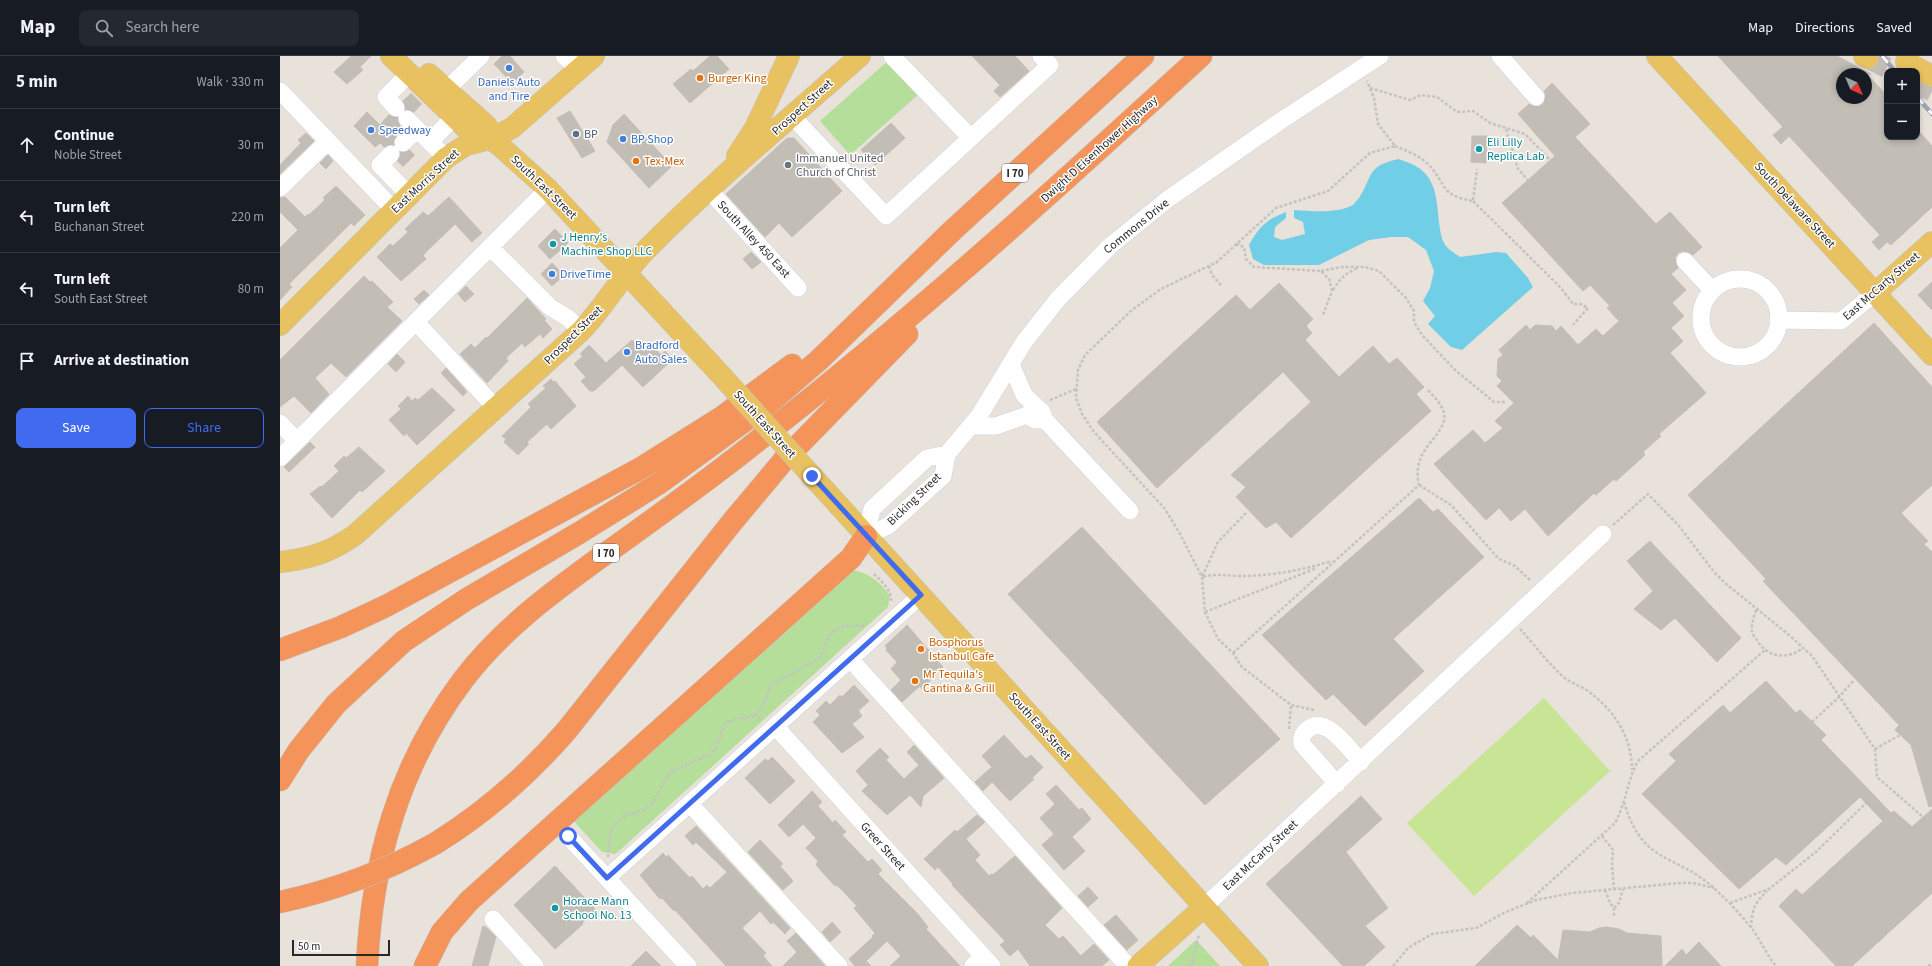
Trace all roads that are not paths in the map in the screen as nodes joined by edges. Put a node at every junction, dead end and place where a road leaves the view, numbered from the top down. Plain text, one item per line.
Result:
1 (391, 56) edge
2 (481, 56) edge
3 (788, 56) edge
4 (860, 56) edge
5 (892, 56) edge
6 (1143, 56) edge
7 (1201, 56) edge
8 (1380, 56) edge
9 (1500, 56) edge
10 (1657, 56) edge
11 (1914, 59) edge
12 (584, 60) edge
13 (1045, 61) edge
14 (1932, 62) edge
15 (410, 65) edge
16 (1932, 76) edge
17 (280, 90) edge
18 (442, 95) junction
19 (1536, 97) dead end
20 (792, 116) junction
21 (454, 117) junction
22 (400, 131) junction
23 (971, 138) junction
24 (490, 139) junction
25 (328, 141) junction
26 (430, 142) junction
27 (446, 158) junction
28 (280, 188) edge
29 (548, 189) junction
30 (709, 190) junction
31 (409, 195) junction
32 (394, 210) junction
33 (1932, 242) edge
34 (996, 243) junction
35 (490, 247) junction
36 (1685, 262) dead end
37 (627, 273) junction
38 (798, 288) dead end
39 (1712, 290) junction
40 (889, 292) junction
41 (1875, 293) junction
42 (1778, 320) junction
43 (416, 322) junction
44 (280, 325) edge
45 (581, 331) junction
46 (1932, 355) edge
47 (1011, 364) junction
48 (496, 408) junction
49 (1041, 413) junction
50 (280, 423) edge
51 (971, 426) junction
52 (297, 440) junction
53 (947, 454) junction
54 (280, 458) edge
55 (1130, 511) dead end
56 (1603, 534) road end
57 (866, 536) junction
58 (280, 562) edge
59 (921, 595) junction
60 (280, 650) edge
61 (850, 659) junction
62 (769, 725) junction
63 (1361, 762) junction
64 (280, 780) edge
65 (1337, 784) junction
66 (690, 804) junction
67 (568, 836) dead end
68 (607, 878) junction
69 (280, 902) edge
70 (1204, 907) junction
71 (493, 919) dead end
72 (983, 963) edge
73 (530, 964) edge
74 (366, 966) edge
75 (425, 966) edge
76 (688, 966) edge
77 (839, 966) edge
78 (1128, 966) edge
79 (1138, 966) edge
80 (1258, 966) edge

1 - 15 main road, South East Street
2 - 18 street
3 - 30 main road
4 - 20 main road, Prospect Street
5 - 23 street
6 - 40 highway, I 70
7 - 34 highway, Dwight D Eisenhower Highway / I 70
8 - 47 street, Commons Drive
9 - 19 street
10 - 41 main road, South Delaware Street
11 - 14 main road
11 - 16 main road
12 - 24 main road, East Morris Street
13 - 23 street
15 - 18 main road, South East Street
15 - 22 street
17 - 25 street
18 - 21 main road, South East Street
18 - 24 main road, South East Street
20 - 23 street
20 - 30 main road, Prospect Street
21 - 24 main road, South East Street
21 - 26 street
22 - 26 street
22 - 31 street
24 - 27 main road, East Morris Street
24 - 29 main road, South East Street
25 - 28 street
25 - 32 street
26 - 27 street
27 - 31 main road, East Morris Street
29 - 35 street
29 - 37 main road, South East Street
30 - 37 main road, Prospect Street
30 - 38 street, South Alley 450 East
31 - 32 main road, East Morris Street
32 - 44 main road, East Morris Street
33 - 41 main road, East McCarty Street
34 - 69 highway, bridge
34 - 74 highway, I 70
35 - 43 street
35 - 45 street
36 - 39 street
37 - 45 main road, Prospect Street
37 - 57 main road, South East Street, bridge
39 - 42 street
39 - 42 street
40 - 60 highway
40 - 64 highway, I 70
41 - 42 street, East McCarty Street
41 - 46 main road, South Delaware Street
43 - 48 street
43 - 52 street
45 - 48 main road, Prospect Street
47 - 49 street
47 - 51 street, Commons Drive
48 - 58 main road, Prospect Street
49 - 51 street
49 - 55 street
50 - 52 street
51 - 53 street, Commons Drive
52 - 54 street
53 - 57 street, Bicking Street
53 - 57 street, Bicking Street
56 - 63 street, East McCarty Street
57 - 59 main road, South East Street
57 - 75 highway
59 - 61 street
59 - 70 main road, South East Street
61 - 62 street
61 - 78 street
62 - 66 street
62 - 72 street, Greer Street
63 - 65 street, East McCarty Street
63 - 65 street
65 - 70 street, East McCarty Street
66 - 68 street
66 - 77 street
67 - 68 street
68 - 76 street
70 - 79 main road, East McCarty Street
70 - 80 main road, South East Street
71 - 73 street

